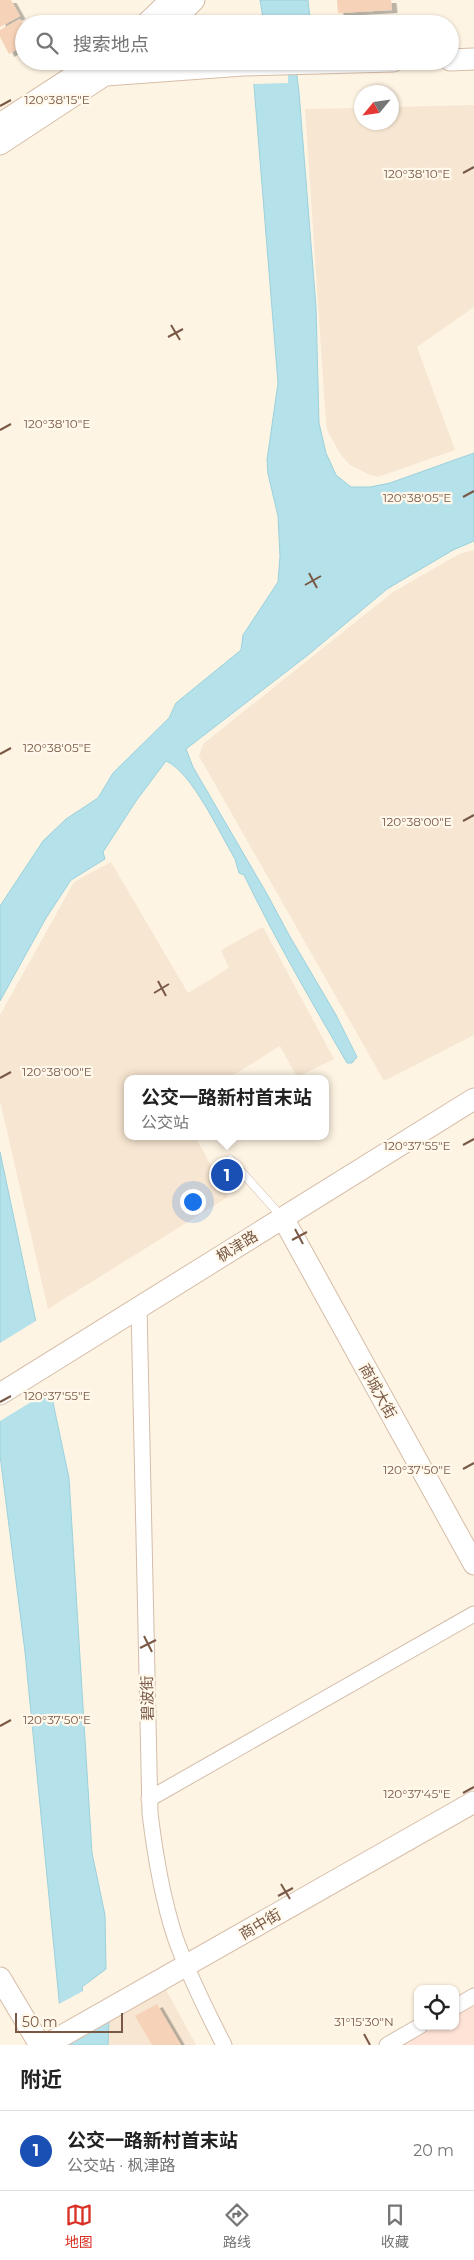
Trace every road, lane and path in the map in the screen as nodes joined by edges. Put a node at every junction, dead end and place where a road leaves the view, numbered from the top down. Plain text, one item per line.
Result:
1 (194, 0) edge
2 (176, 15) edge
3 (474, 59) edge
4 (459, 60) edge
5 (98, 70) edge
6 (99, 70) edge
7 (0, 124) edge
8 (0, 144) edge
9 (474, 1098) edge
10 (230, 1159) dead end
11 (283, 1218) junction
12 (139, 1307) junction
13 (0, 1394) edge
14 (474, 1564) edge
15 (474, 1614) edge
16 (149, 1799) junction
17 (474, 1802) edge
18 (186, 1966) junction
19 (0, 1978) edge
20 (474, 1996) edge
21 (459, 2005) edge
22 (414, 2029) edge
23 (47, 2043) edge
24 (224, 2045) edge
25 (387, 2045) edge

1 - 2 street
3 - 4 street
5 - 7 street
6 - 8 street
9 - 11 street, 枫津路
10 - 11 lane
11 - 12 street, 枫津路
11 - 14 street, 商城大街
12 - 13 street, 枫津路
12 - 16 street, 碧波街
15 - 16 street
16 - 18 street, 碧波街
17 - 18 street, 商中街
18 - 23 street, 商中街
18 - 24 street, 碧波街
19 - 23 street
20 - 21 street
22 - 25 street

